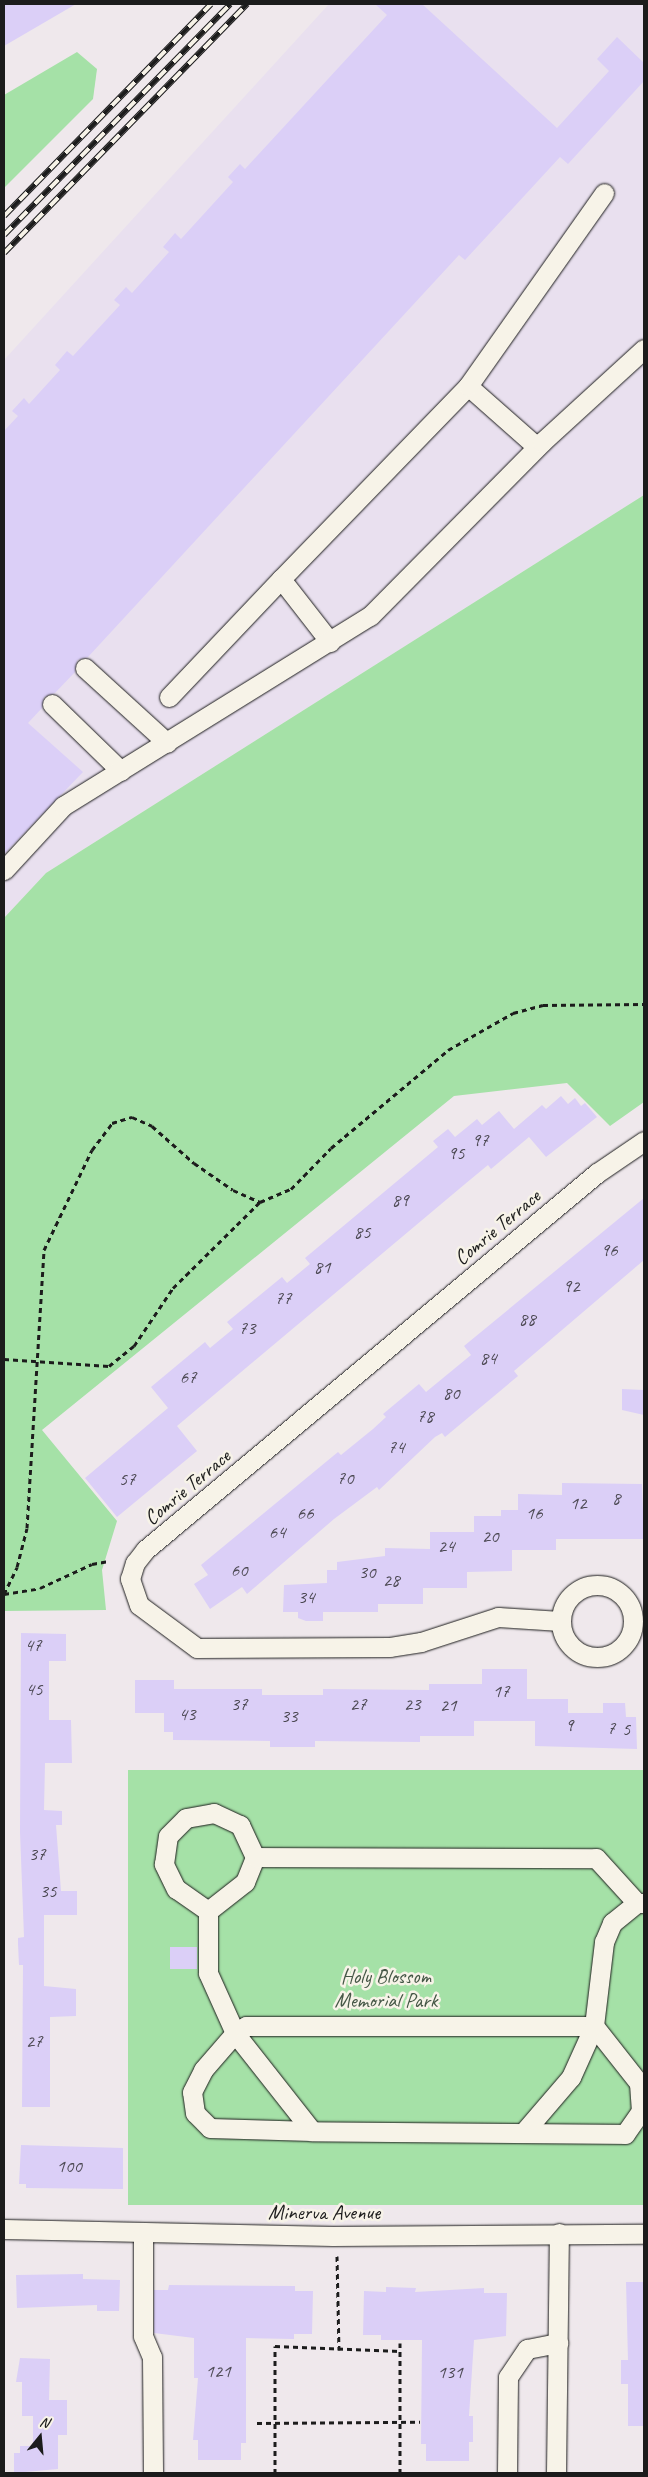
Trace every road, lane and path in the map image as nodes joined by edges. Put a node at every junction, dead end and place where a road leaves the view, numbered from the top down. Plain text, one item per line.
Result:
1 (604, 193) dead end
2 (644, 349) edge
3 (468, 386) junction
4 (537, 447) junction
5 (281, 579) junction
6 (330, 642) junction
7 (85, 668) dead end
8 (169, 697) dead end
9 (52, 704) dead end
10 (167, 743) junction
11 (121, 771) junction
12 (4, 870) edge
13 (644, 1004) edge
14 (644, 1141) edge
15 (260, 1202) junction
16 (4, 1359) edge
17 (37, 1360) junction
18 (109, 1561) dead end
19 (4, 1594) edge
20 (638, 1612) edge
21 (560, 1621) junction
22 (254, 1857) junction
23 (640, 1903) edge
24 (208, 1911) junction
25 (594, 2026) junction
26 (235, 2033) junction
27 (312, 2130) junction
28 (523, 2132) junction
29 (4, 2229) edge
30 (143, 2232) junction
31 (559, 2233) junction
32 (644, 2234) edge
33 (338, 2256) dead end
34 (400, 2342) dead end
35 (558, 2342) junction
36 (339, 2350) junction
37 (400, 2351) junction
38 (420, 2422) dead end
39 (257, 2423) dead end
40 (275, 2423) junction
41 (399, 2423) junction
42 (153, 2473) edge
43 (275, 2473) edge
44 (400, 2473) edge
45 (507, 2473) edge
46 (556, 2473) edge

1 - 3 street
2 - 4 street
3 - 4 street
3 - 5 street
4 - 6 street
5 - 6 street
5 - 8 street
6 - 10 street
7 - 10 street
9 - 11 street
10 - 11 street
11 - 12 street
13 - 15 path
14 - 21 street, Comrie Terrace
15 - 17 path
15 - 17 path
16 - 17 path
17 - 19 path
18 - 19 path
20 - 21 street
20 - 21 street
22 - 23 street
22 - 24 street
22 - 24 street
23 - 25 street
24 - 26 street
25 - 26 street
25 - 28 street
25 - 28 street
26 - 27 street
26 - 27 street
27 - 28 street
29 - 30 street, Minerva Avenue
30 - 31 street, Minerva Avenue
30 - 42 street
31 - 32 street, Minerva Avenue
31 - 35 street
33 - 36 path
34 - 37 path
35 - 45 street
35 - 46 street
36 - 37 path
36 - 40 path
37 - 41 path
38 - 41 path
39 - 40 path
40 - 41 path
40 - 43 path
41 - 44 path

